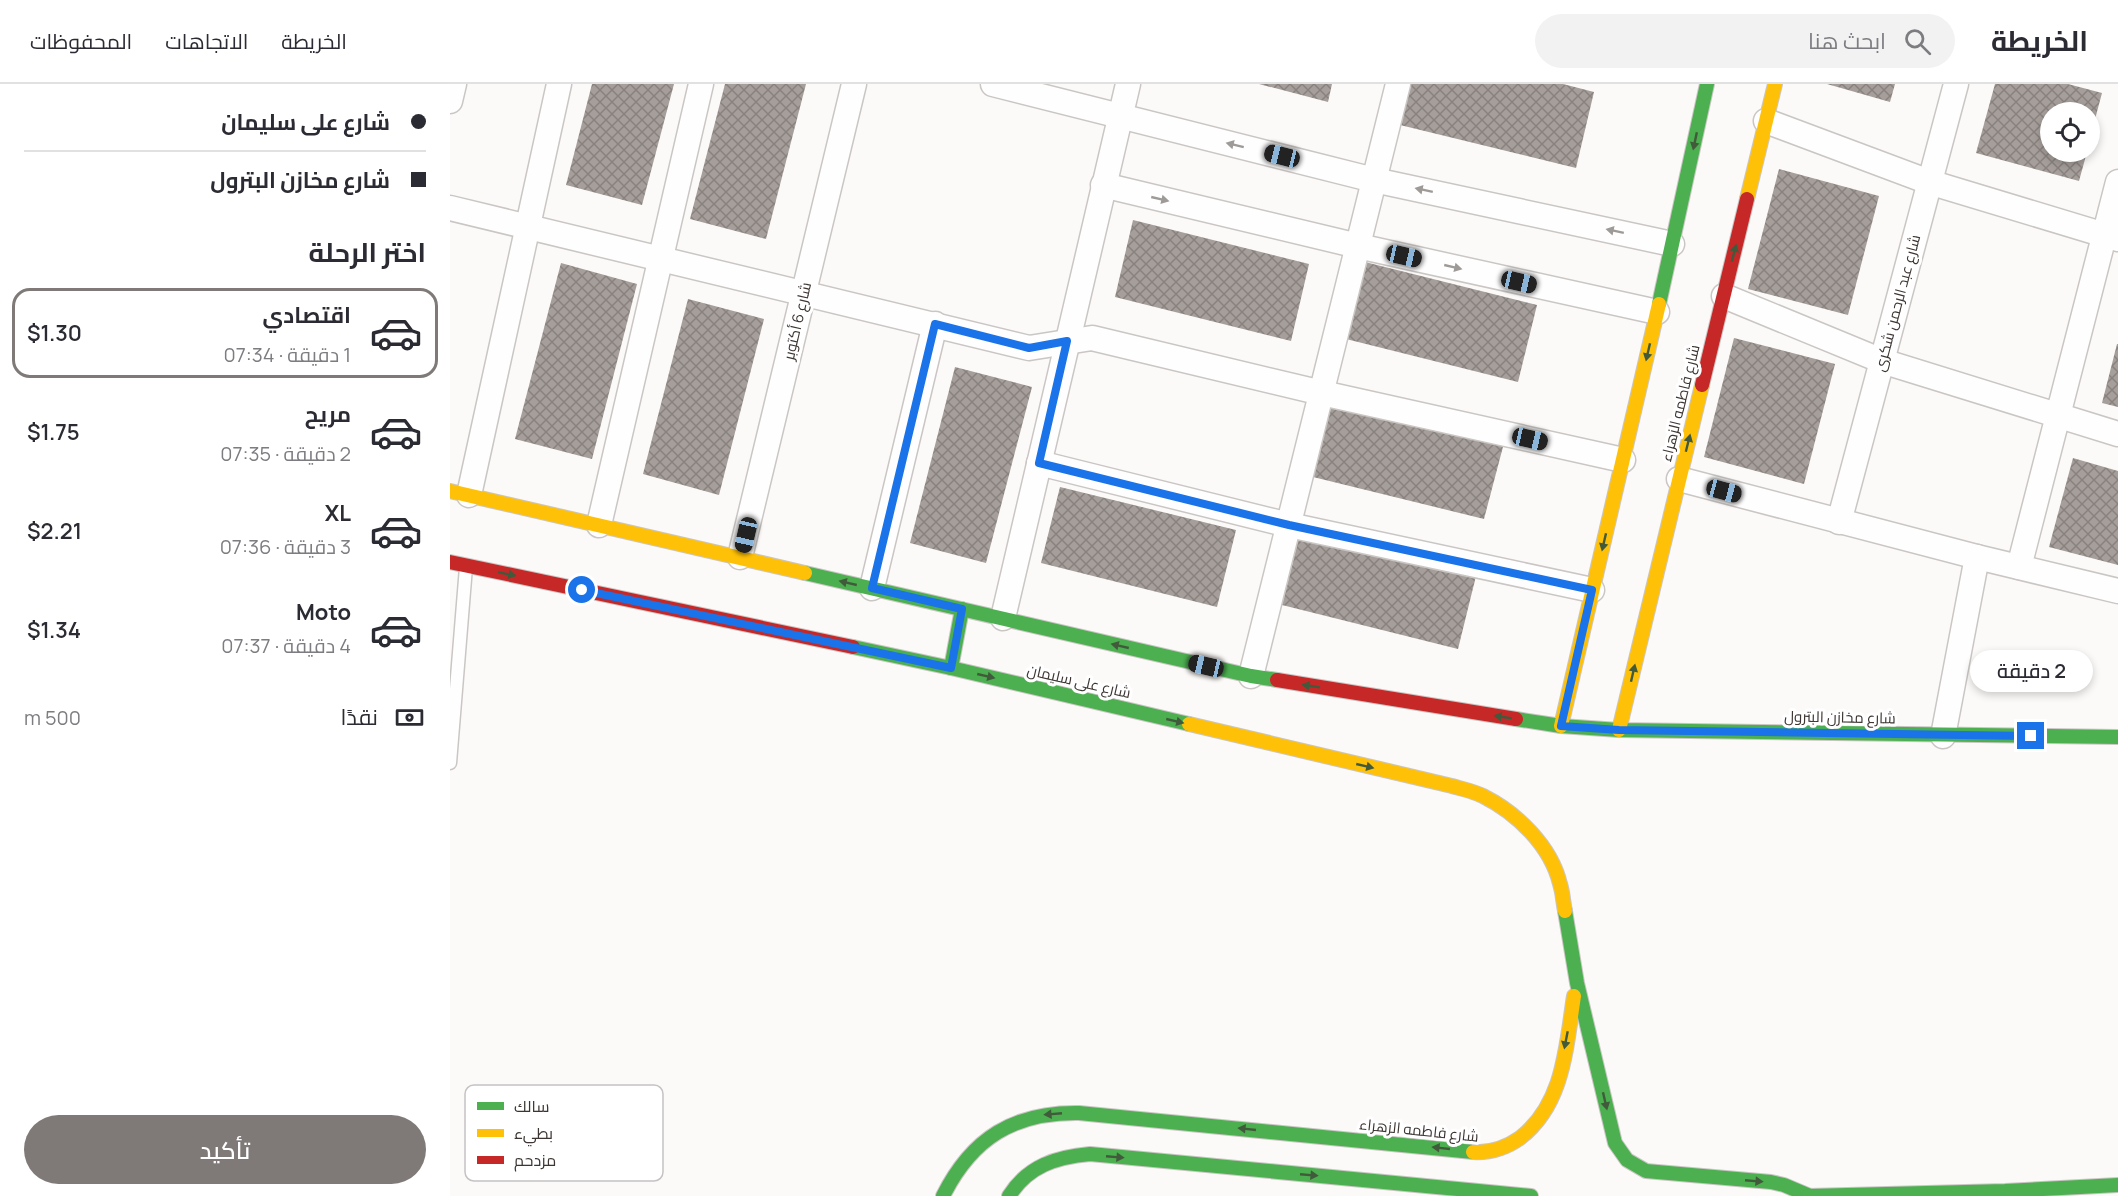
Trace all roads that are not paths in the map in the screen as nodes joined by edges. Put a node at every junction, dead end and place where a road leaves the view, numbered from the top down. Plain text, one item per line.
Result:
1 (454, 84) edge
2 (559, 84) edge
3 (701, 84) edge
4 (854, 84) edge
5 (993, 84) edge
6 (1128, 84) edge
7 (1398, 84) edge
8 (1707, 84) edge
9 (1775, 84) edge
10 (1956, 84) edge
11 (450, 101) edge
12 (1120, 116) junction
13 (1766, 121) junction
14 (1374, 180) junction
15 (1929, 182) junction
16 (2118, 182) edge
17 (1104, 185) junction
18 (450, 208) edge
19 (528, 226) junction
20 (2111, 237) edge
21 (1672, 244) junction
22 (1358, 246) junction
23 (661, 258) junction
24 (804, 292) junction
25 (1724, 296) junction
26 (1657, 312) junction
27 (935, 324) junction
28 (1067, 341) junction
29 (1882, 361) junction
30 (1322, 393) junction
31 (2058, 416) junction
32 (2118, 435) edge
33 (1623, 460) junction
34 (1039, 463) junction
35 (1679, 479) junction
36 (459, 493) edge
37 (1839, 522) junction
38 (599, 525) junction
39 (1289, 525) junction
40 (740, 557) junction
41 (1977, 557) junction
42 (450, 562) edge
43 (466, 566) junction
44 (2019, 567) junction
45 (872, 588) junction
46 (1592, 590) junction
47 (2118, 591) edge
48 (962, 609) junction
49 (1003, 618) junction
50 (455, 634) edge
51 (951, 668) junction
52 (1251, 676) junction
53 (453, 691) edge
54 (1561, 726) junction
55 (1619, 730) junction
56 (1943, 735) junction
57 (2118, 737) edge
58 (451, 743) edge
59 (450, 763) edge
60 (1577, 983) junction
61 (2118, 1185) edge
62 (944, 1195) edge
63 (926, 1196) edge
64 (1009, 1196) edge
65 (1531, 1196) edge
66 (1809, 1196) edge

1 - 11 street
2 - 19 street
3 - 23 street
4 - 24 street, شارع 6 أكتوبر
5 - 12 street
6 - 12 street
7 - 14 street
8 -> 21 street
9 - 13 street, شارع فاطمه الزهراء
10 - 15 street, شارع عبد الرحمن شكرى
14 -> 12 street
12 - 17 street
13 - 15 street
25 -> 13 street, شارع فاطمه الزهراء
21 -> 14 street
14 - 22 street
15 - 20 street
15 - 29 street, شارع عبد الرحمن شكرى
16 - 20 street
17 -> 22 street
17 - 28 street
18 - 19 street
19 - 23 street
19 - 36 street
20 - 31 street
21 - 26 street
22 -> 26 street
22 - 30 street
23 - 24 street
23 - 38 street
24 - 27 street
24 - 40 street, شارع 6 أكتوبر
25 - 29 street
35 -> 25 street, شارع فاطمه الزهراء
26 -> 33 street
27 - 28 street
27 - 45 street
28 - 30 street
28 - 34 street
29 - 31 street
29 - 37 street, شارع عبد الرحمن شكرى
30 - 33 street
30 - 39 street
31 - 32 street
31 - 44 street
33 -> 46 street
34 - 39 street
34 - 49 street
35 - 37 street
55 -> 35 street, شارع فاطمه الزهراء
36 - 38 street, شارع مخازن البترول
37 - 41 street
38 - 40 street, شارع مخازن البترول
39 - 46 street
39 - 52 street
45 -> 40 street, شارع مخازن البترول
41 - 44 street
41 - 56 street
42 - 43 street, شارع على سليمان
43 - 50 lane
43 -> 51 street, شارع على سليمان
44 - 47 street
45 - 48 street, شارع مخازن البترول
46 - 54 street
48 - 49 street, شارع مخازن البترول
48 - 51 street
52 -> 49 street, شارع مخازن البترول
50 - 53 lane
51 -> 60 street, شارع على سليمان
54 -> 52 street, شارع مخازن البترول
53 - 58 lane
54 - 55 street, شارع مخازن البترول
55 - 56 street, شارع مخازن البترول
56 - 57 street, شارع مخازن البترول
58 - 59 lane
60 -> 62 street, شارع فاطمه الزهراء
60 -> 66 street
61 - 66 street
62 - 63 street
64 -> 65 street

